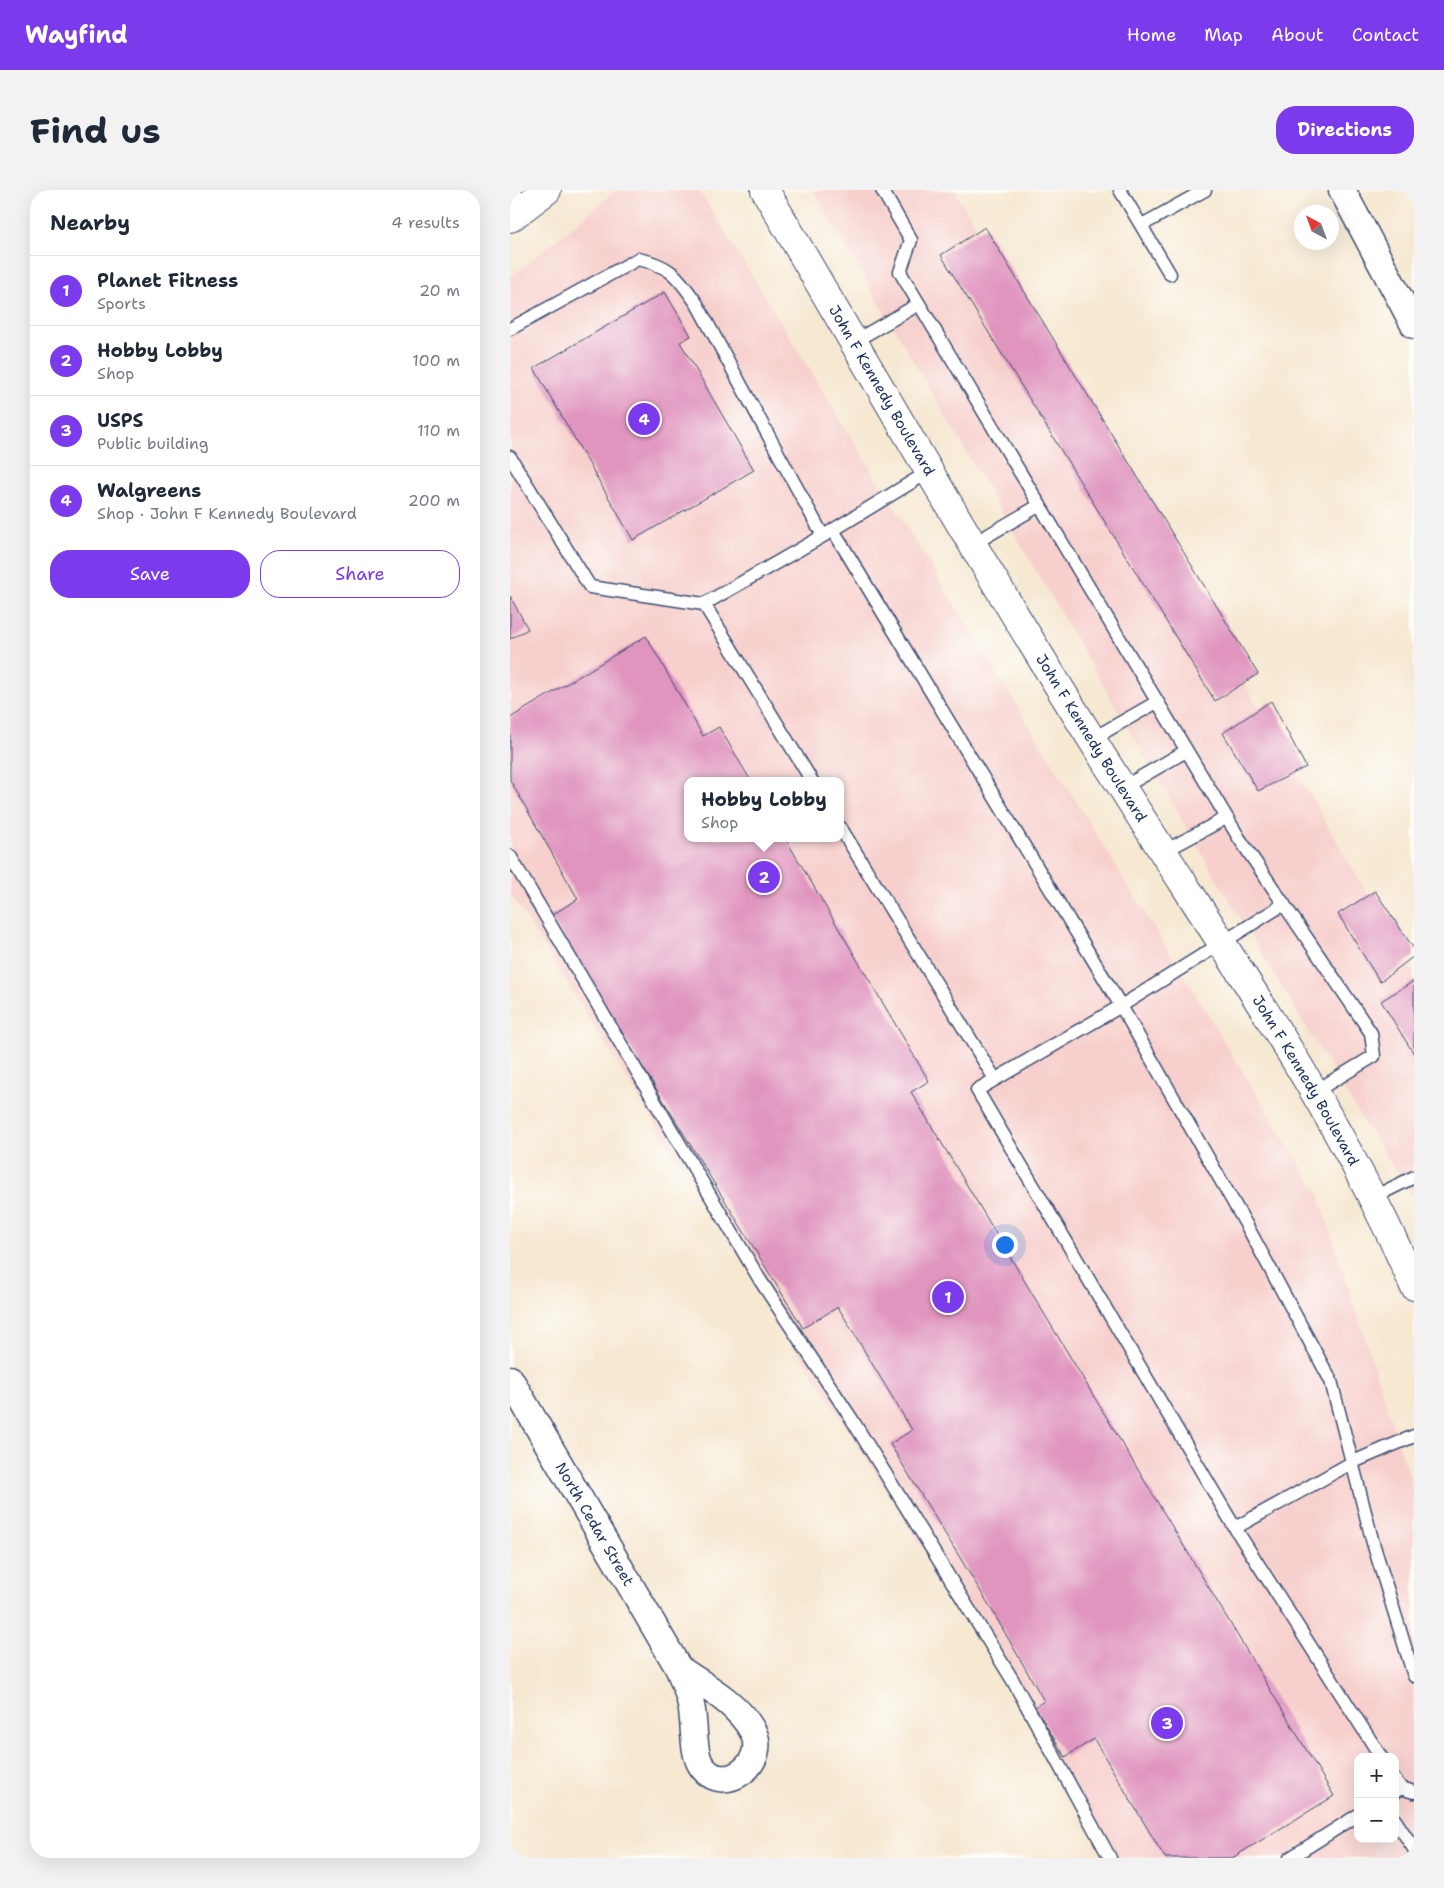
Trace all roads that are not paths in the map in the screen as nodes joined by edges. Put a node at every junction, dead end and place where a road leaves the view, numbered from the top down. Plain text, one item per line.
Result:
1 (547, 190) edge
2 (764, 190) edge
3 (882, 190) edge
4 (1120, 190) edge
5 (1205, 190) edge
6 (1342, 190) edge
7 (516, 205) edge
8 (1142, 225) junction
9 (1170, 274) dead end
10 (919, 304) junction
11 (1414, 325) edge
12 (510, 329) edge
13 (853, 342) junction
14 (510, 457) edge
15 (930, 471) junction
16 (1040, 505) junction
17 (828, 533) junction
18 (973, 544) junction
19 (704, 604) junction
20 (1157, 702) junction
21 (1092, 739) junction
22 (1186, 751) junction
23 (810, 777) edge
24 (1122, 788) junction
25 (1226, 818) junction
26 (844, 834) edge
27 (1163, 852) junction
28 (510, 856) edge
29 (1284, 904) junction
30 (1221, 944) junction
31 (1121, 1006) junction
32 (995, 1079) junction
33 (1314, 1092) junction
34 (1414, 1177) edge
35 (1372, 1198) junction
36 (1414, 1286) edge
37 (510, 1379) edge
38 (1414, 1436) edge
39 (1353, 1462) junction
40 (1235, 1528) junction
41 (679, 1669) dead end
42 (1414, 1676) edge
43 (1378, 1753) edge
44 (1399, 1787) edge
45 (1414, 1792) edge
46 (1354, 1818) edge
47 (1399, 1826) edge
48 (1414, 1849) edge
49 (1110, 1858) edge
50 (1290, 1858) edge

1 - 7 main road
2 - 13 main road, John F Kennedy Boulevard
3 - 10 lane
4 - 8 lane
5 - 8 lane
6 - 11 street
8 - 9 lane
10 - 13 lane
10 - 16 lane
12 - 17 lane
13 - 15 main road, John F Kennedy Boulevard
14 - 19 lane
15 - 17 lane
15 - 18 main road, John F Kennedy Boulevard
16 - 18 lane
16 - 20 lane
17 - 19 lane
17 - 31 lane
18 - 21 main road, John F Kennedy Boulevard
19 - 23 lane
20 - 21 lane
20 - 22 lane
21 - 24 main road, John F Kennedy Boulevard
22 - 24 lane
22 - 25 lane
24 - 27 main road, John F Kennedy Boulevard
25 - 27 lane
25 - 29 lane
26 - 32 lane
27 - 30 main road, John F Kennedy Boulevard
28 - 49 lane
29 - 30 lane
29 - 33 lane
30 - 31 lane
30 - 33 main road, John F Kennedy Boulevard
31 - 32 lane
31 - 39 lane
32 - 40 lane
33 - 35 main road, John F Kennedy Boulevard
34 - 35 lane
35 - 36 main road, John F Kennedy Boulevard
37 - 41 street, North Cedar Street
38 - 39 lane
39 - 40 lane
39 - 42 lane
40 - 43 lane
44 - 45 lane
46 - 50 lane
47 - 48 lane

